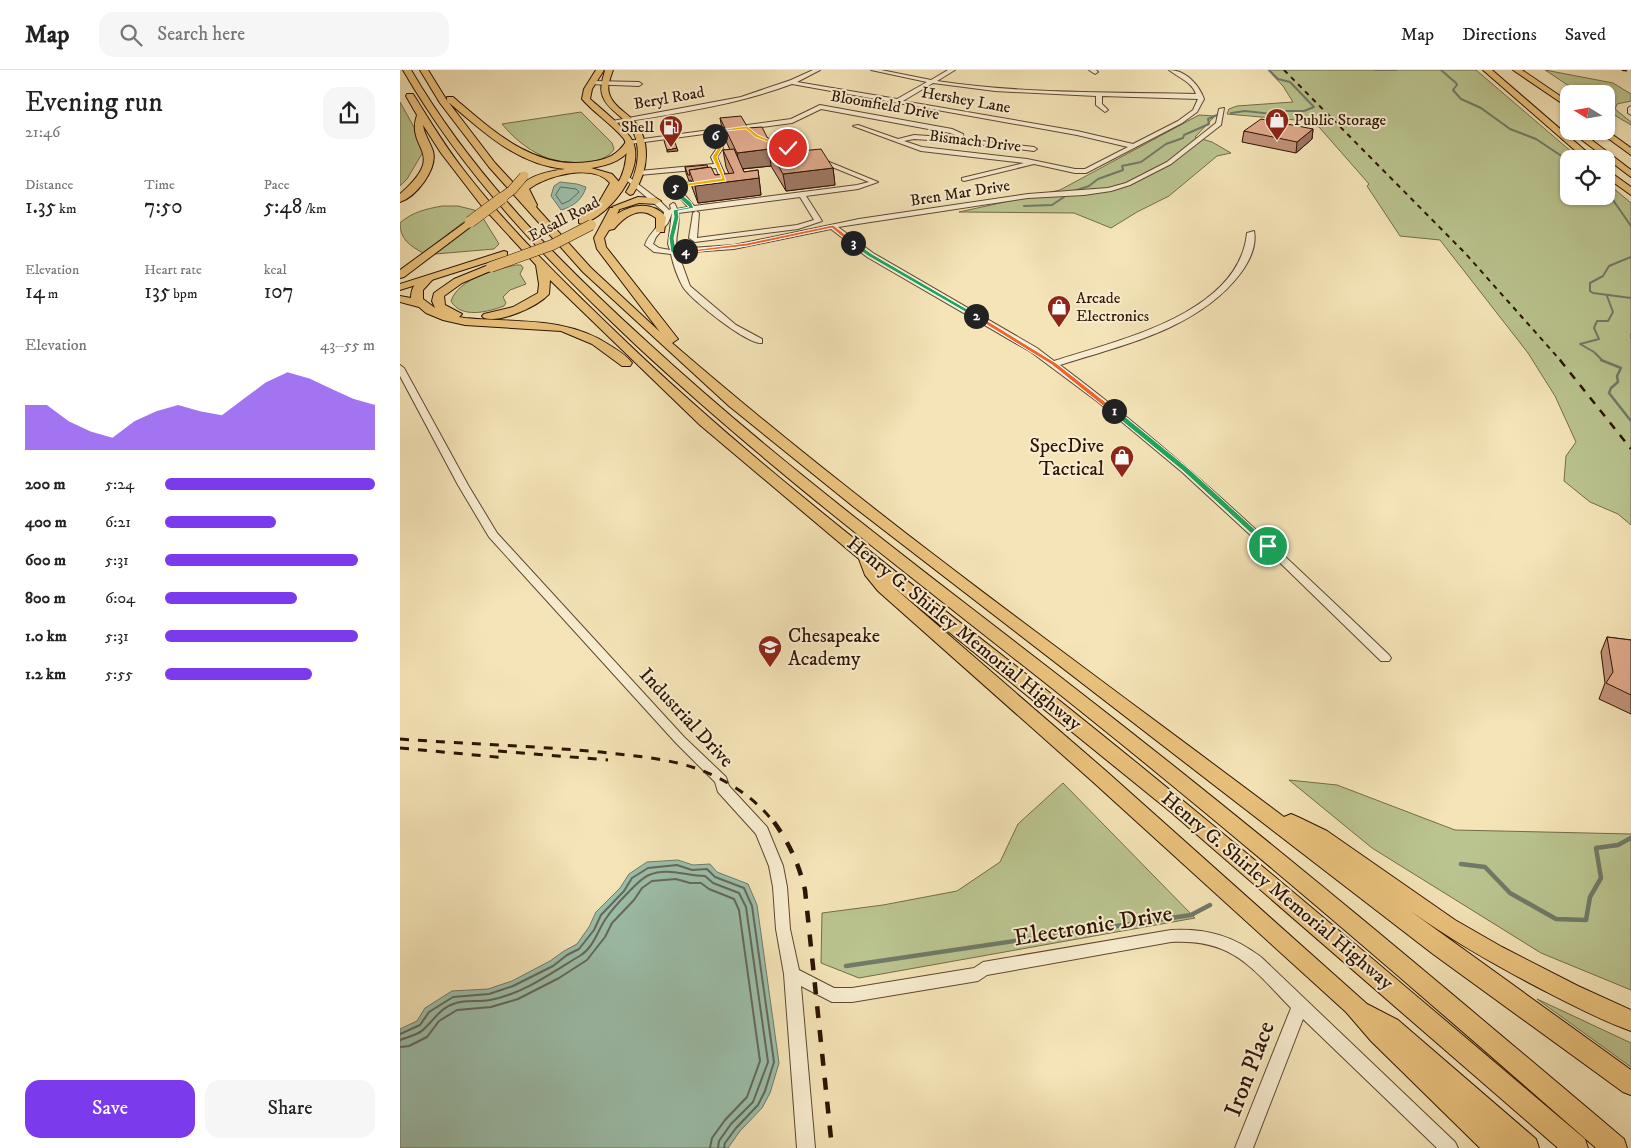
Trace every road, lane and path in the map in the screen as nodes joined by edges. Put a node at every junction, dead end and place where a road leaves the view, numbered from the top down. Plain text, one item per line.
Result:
1 (407, 70) edge
2 (424, 70) edge
3 (600, 70) edge
4 (609, 70) edge
5 (817, 70) edge
6 (874, 70) edge
7 (952, 70) edge
8 (1172, 70) edge
9 (1487, 70) edge
10 (1493, 70) edge
11 (1517, 70) edge
12 (400, 76) edge
13 (430, 82) junction
14 (931, 82) junction
15 (604, 83) junction
16 (794, 83) junction
17 (592, 84) junction
18 (639, 84) dead end
19 (1099, 94) junction
20 (1200, 96) junction
21 (898, 101) junction
22 (1560, 101) edge
23 (1537, 104) junction
24 (1631, 108) edge
25 (1222, 109) dead end
26 (1106, 110) dead end
27 (1631, 113) edge
28 (421, 116) junction
29 (628, 119) junction
30 (1560, 119) edge
31 (1560, 121) edge
32 (610, 122) junction
33 (856, 126) dead end
34 (747, 127) junction
35 (713, 131) junction
36 (1615, 136) edge
37 (961, 140) junction
38 (1588, 140) edge
39 (1589, 140) edge
40 (1614, 140) edge
41 (642, 141) junction
42 (896, 141) junction
43 (630, 142) junction
44 (509, 146) junction
45 (1134, 146) junction
46 (1631, 146) edge
47 (1034, 148) dead end
48 (1580, 150) edge
49 (797, 151) edge
50 (1631, 152) edge
51 (805, 155) edge
52 (1034, 162) junction
53 (718, 164) junction
54 (581, 166) junction
55 (1631, 169) edge
56 (1631, 174) edge
57 (635, 178) junction
58 (964, 179) dead end
59 (1615, 179) edge
60 (1631, 192) edge
61 (802, 194) junction
62 (400, 199) edge
63 (656, 201) junction
64 (615, 208) junction
65 (600, 209) junction
66 (675, 210) junction
67 (694, 210) junction
68 (666, 212) junction
69 (539, 215) junction
70 (587, 223) junction
71 (833, 226) junction
72 (660, 230) junction
73 (1251, 233) dead end
74 (674, 252) junction
75 (608, 257) junction
76 (541, 266) junction
77 (492, 267) junction
78 (400, 275) edge
79 (427, 279) junction
80 (400, 287) edge
81 (417, 289) junction
82 (400, 294) edge
83 (400, 299) edge
84 (421, 304) junction
85 (759, 341) dead end
86 (685, 360) junction
87 (1054, 364) junction
88 (400, 368) edge
89 (665, 386) junction
90 (862, 554) junction
91 (1385, 658) dead end
92 (1252, 802) junction
93 (1519, 967) junction
94 (792, 974) junction
95 (1354, 1005) junction
96 (1300, 1006) junction
97 (1631, 1021) edge
98 (1631, 1029) edge
99 (1524, 1070) junction
100 (1631, 1084) edge
101 (806, 1148) edge
102 (1244, 1148) edge
103 (1449, 1148) edge
104 (1498, 1148) edge
105 (1527, 1148) edge
106 (1576, 1148) edge
107 (1615, 1148) edge
108 (1627, 1148) edge

1 - 99 highway
2 - 13 highway, Henry G. Shirley Memorial Highway
3 - 17 main road
4 - 15 main road
5 - 16 street, Beryl Road
6 - 14 street
7 - 14 street
8 - 20 street
9 - 48 highway
10 - 23 highway
11 - 22 highway
12 - 28 highway, Henry G. Shirley Memorial Highway
13 - 44 highway
13 - 69 highway, Henry G. Shirley Memorial Highway
14 - 19 street
14 - 21 street
15 - 17 street
15 - 18 street
15 - 29 main road
16 - 21 street, Hershey Lane
16 - 29 street, Beryl Road
17 - 32 main road
19 - 20 street
19 - 26 street
20 - 45 street
21 - 45 street, Hershey Lane
23 - 30 highway
23 - 31 highway
24 - 27 street
25 - 71 street, Bren Mar Drive
28 - 62 highway
28 - 76 highway, Henry G. Shirley Memorial Highway
29 - 32 street, Beryl Road
29 - 41 main road
32 - 43 main road
33 - 42 street, Bismach Drive
34 - 35 street, Bloomfield Drive
34 - 37 street, Bloomfield Drive
34 - 49 street
35 - 41 street, Bloomfield Drive
35 - 53 street
36 - 46 highway
37 - 42 street, Bloomfield Drive
37 - 47 street, Bloomfield Drive
38 - 56 highway
39 - 55 highway
40 - 50 highway
41 - 43 street, Bloomfield Drive
41 - 57 main road
42 - 52 street, Bismach Drive
43 - 54 highway
43 - 57 main road, Edsall Road
44 - 54 highway
44 - 78 highway, bridge
45 - 52 street, Bismach Drive
51 - 61 street
52 - 58 street, Bismach Drive
53 - 57 street
53 - 67 street
54 - 57 highway
57 - 63 street
57 - 64 main road, Edsall Road
57 - 65 main road, Edsall Road
57 - 66 street
59 - 60 highway
61 - 67 street
61 - 67 street
63 - 64 main road
63 - 68 street
64 - 70 main road, Edsall Road
64 - 75 highway
65 - 69 highway
65 - 70 main road, Edsall Road
66 - 67 street
66 - 68 street
66 - 74 street
68 - 72 street, Bren Mar Drive
69 - 86 highway, Henry G. Shirley Memorial Highway
70 - 77 main road, Edsall Road, bridge
70 - 79 main road, Edsall Road
71 - 74 street, Bren Mar Drive
71 - 87 street
72 - 74 street, Bren Mar Drive
72 - 75 highway
73 - 87 street
74 - 85 street
75 - 86 highway
76 - 77 highway
76 - 89 highway, Henry G. Shirley Memorial Highway
77 - 81 main road, Edsall Road
79 - 80 main road, Edsall Road
79 - 81 highway
81 - 82 main road, Edsall Road
81 - 84 highway
83 - 84 highway
84 - 89 highway
86 - 92 highway, Henry G. Shirley Memorial Highway
87 - 91 street
88 - 94 street, Industrial Drive
89 - 90 highway, Henry G. Shirley Memorial Highway
90 - 95 highway
90 - 106 highway, Henry G. Shirley Memorial Highway
92 - 93 highway
92 - 100 highway, Henry G. Shirley Memorial Highway
93 - 97 highway
93 - 98 highway
94 - 96 street, Electronic Drive
94 - 101 street, Industrial Drive
95 - 104 highway
95 - 105 highway
96 - 102 street, Iron Place
96 - 103 street, Electronic Drive
99 - 107 highway
99 - 108 highway

